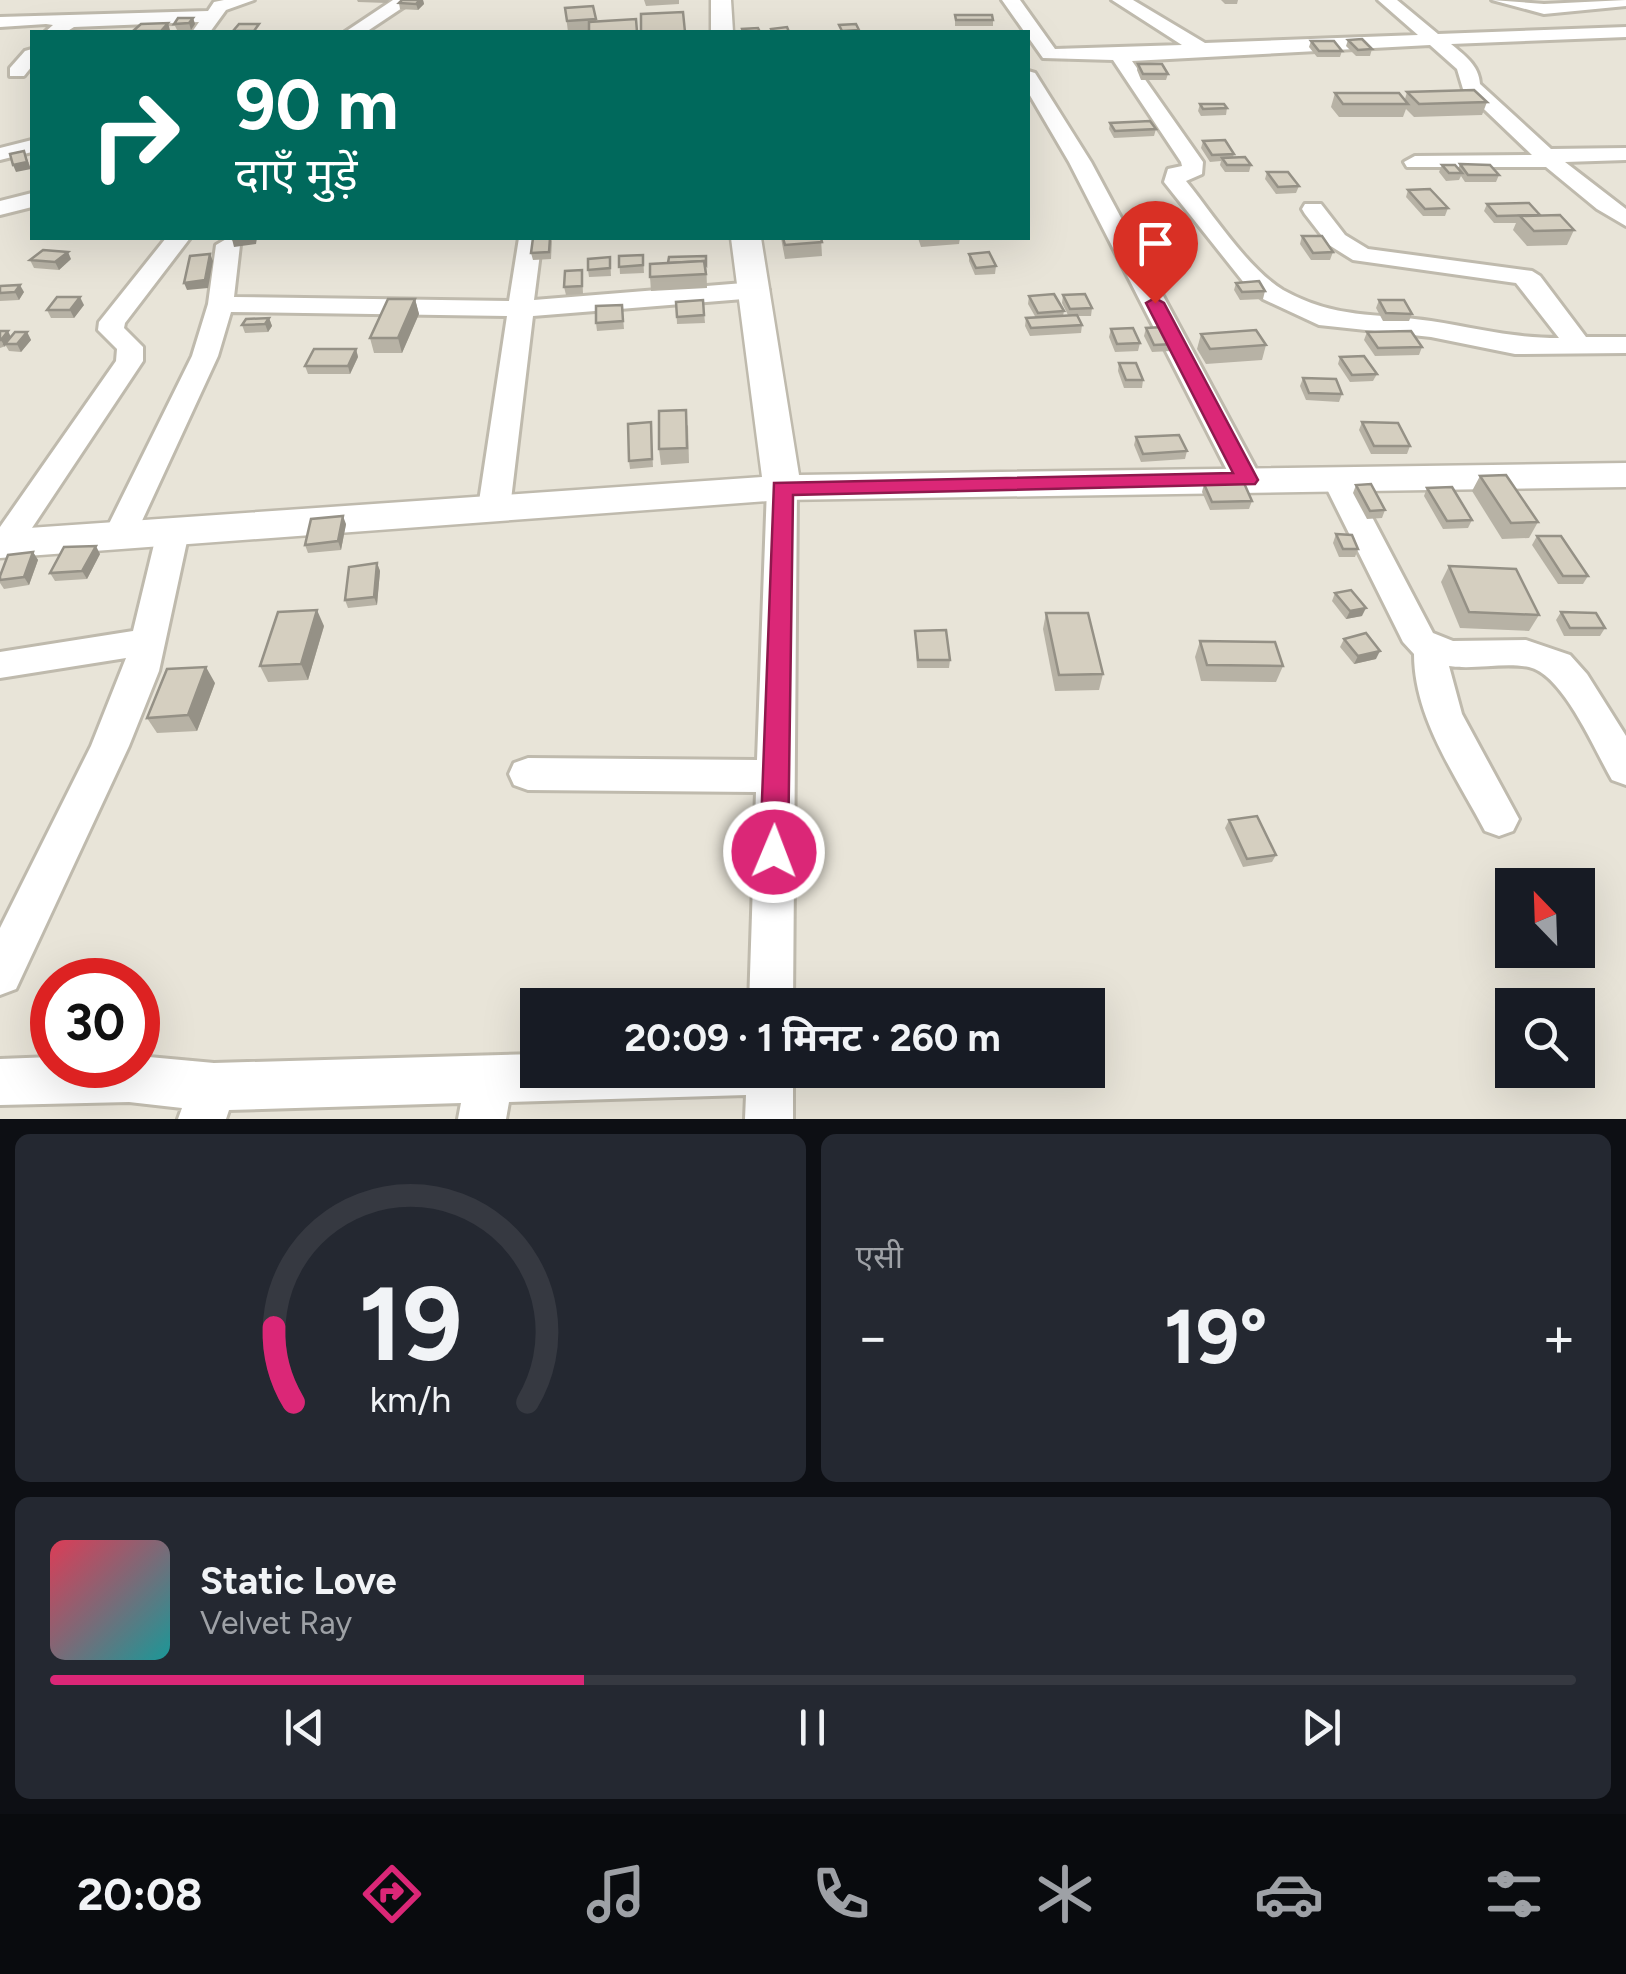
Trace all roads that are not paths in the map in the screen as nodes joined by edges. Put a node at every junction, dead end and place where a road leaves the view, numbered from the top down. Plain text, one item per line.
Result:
1 (114, 0) edge
2 (246, 0) edge
3 (405, 0) edge
4 (720, 0) edge
5 (1010, 0) edge
6 (1120, 0) edge
7 (1387, 0) edge
8 (1501, 0) edge
9 (1626, 1) edge
10 (98, 21) junction
11 (0, 22) edge
12 (206, 24) edge
13 (62, 28) edge
14 (357, 30) edge
15 (722, 30) edge
16 (1626, 32) edge
17 (1436, 41) junction
18 (1201, 49) junction
19 (1050, 54) junction
20 (1030, 55) edge
21 (1119, 55) junction
22 (30, 57) edge
23 (17, 72) dead end
24 (1030, 80) edge
25 (30, 146) edge
26 (0, 154) edge
27 (1626, 154) edge
28 (1549, 158) junction
29 (1415, 162) dead end
30 (30, 200) edge
31 (0, 208) edge
32 (1313, 208) dead end
33 (1626, 219) edge
34 (176, 240) edge
35 (530, 240) edge
36 (746, 240) edge
37 (228, 245) dead end
38 (756, 290) junction
39 (221, 304) junction
40 (520, 309) junction
41 (1626, 345) edge
42 (1579, 346) junction
43 (1626, 475) edge
44 (1338, 478) junction
45 (1248, 480) junction
46 (782, 488) junction
47 (494, 508) junction
48 (173, 532) junction
49 (119, 536) junction
50 (3, 544) edge
51 (150, 641) junction
52 (1430, 650) junction
53 (0, 665) edge
54 (1626, 769) edge
55 (528, 774) dead end
56 (776, 776) junction
57 (1499, 818) dead end
58 (0, 974) edge
59 (771, 988) edge
60 (0, 1082) edge
61 (594, 1088) edge
62 (770, 1088) edge
63 (486, 1099) edge
64 (208, 1103) edge
65 (769, 1119) edge

1 - 10 street
2 - 12 street
3 - 14 street
4 - 15 street
5 - 19 street
6 - 18 street
7 - 17 street
8 - 9 street
10 - 12 street
10 - 13 street
11 - 13 street
16 - 17 street
17 - 18 street
17 - 28 street
18 - 21 street
19 - 20 street
19 - 21 street
21 - 42 street
22 - 23 street
24 - 45 street
25 - 26 street
27 - 28 street
28 - 29 street
28 - 33 street
30 - 31 street
32 - 42 street
34 - 50 street
35 - 40 street
36 - 38 street
37 - 39 street
38 - 40 street
38 - 46 street
39 - 40 street
39 - 49 street
40 - 47 street
41 - 42 street
43 - 44 street
44 - 45 street
44 - 52 street
45 - 46 street
46 - 47 street
46 - 56 street
47 - 48 street
48 - 49 street
48 - 51 street
49 - 50 street
51 - 53 street
51 - 58 street
52 - 54 street
52 - 57 street
55 - 56 street
56 - 59 street
60 - 64 street
61 - 63 street
62 - 65 street
63 - 64 street

